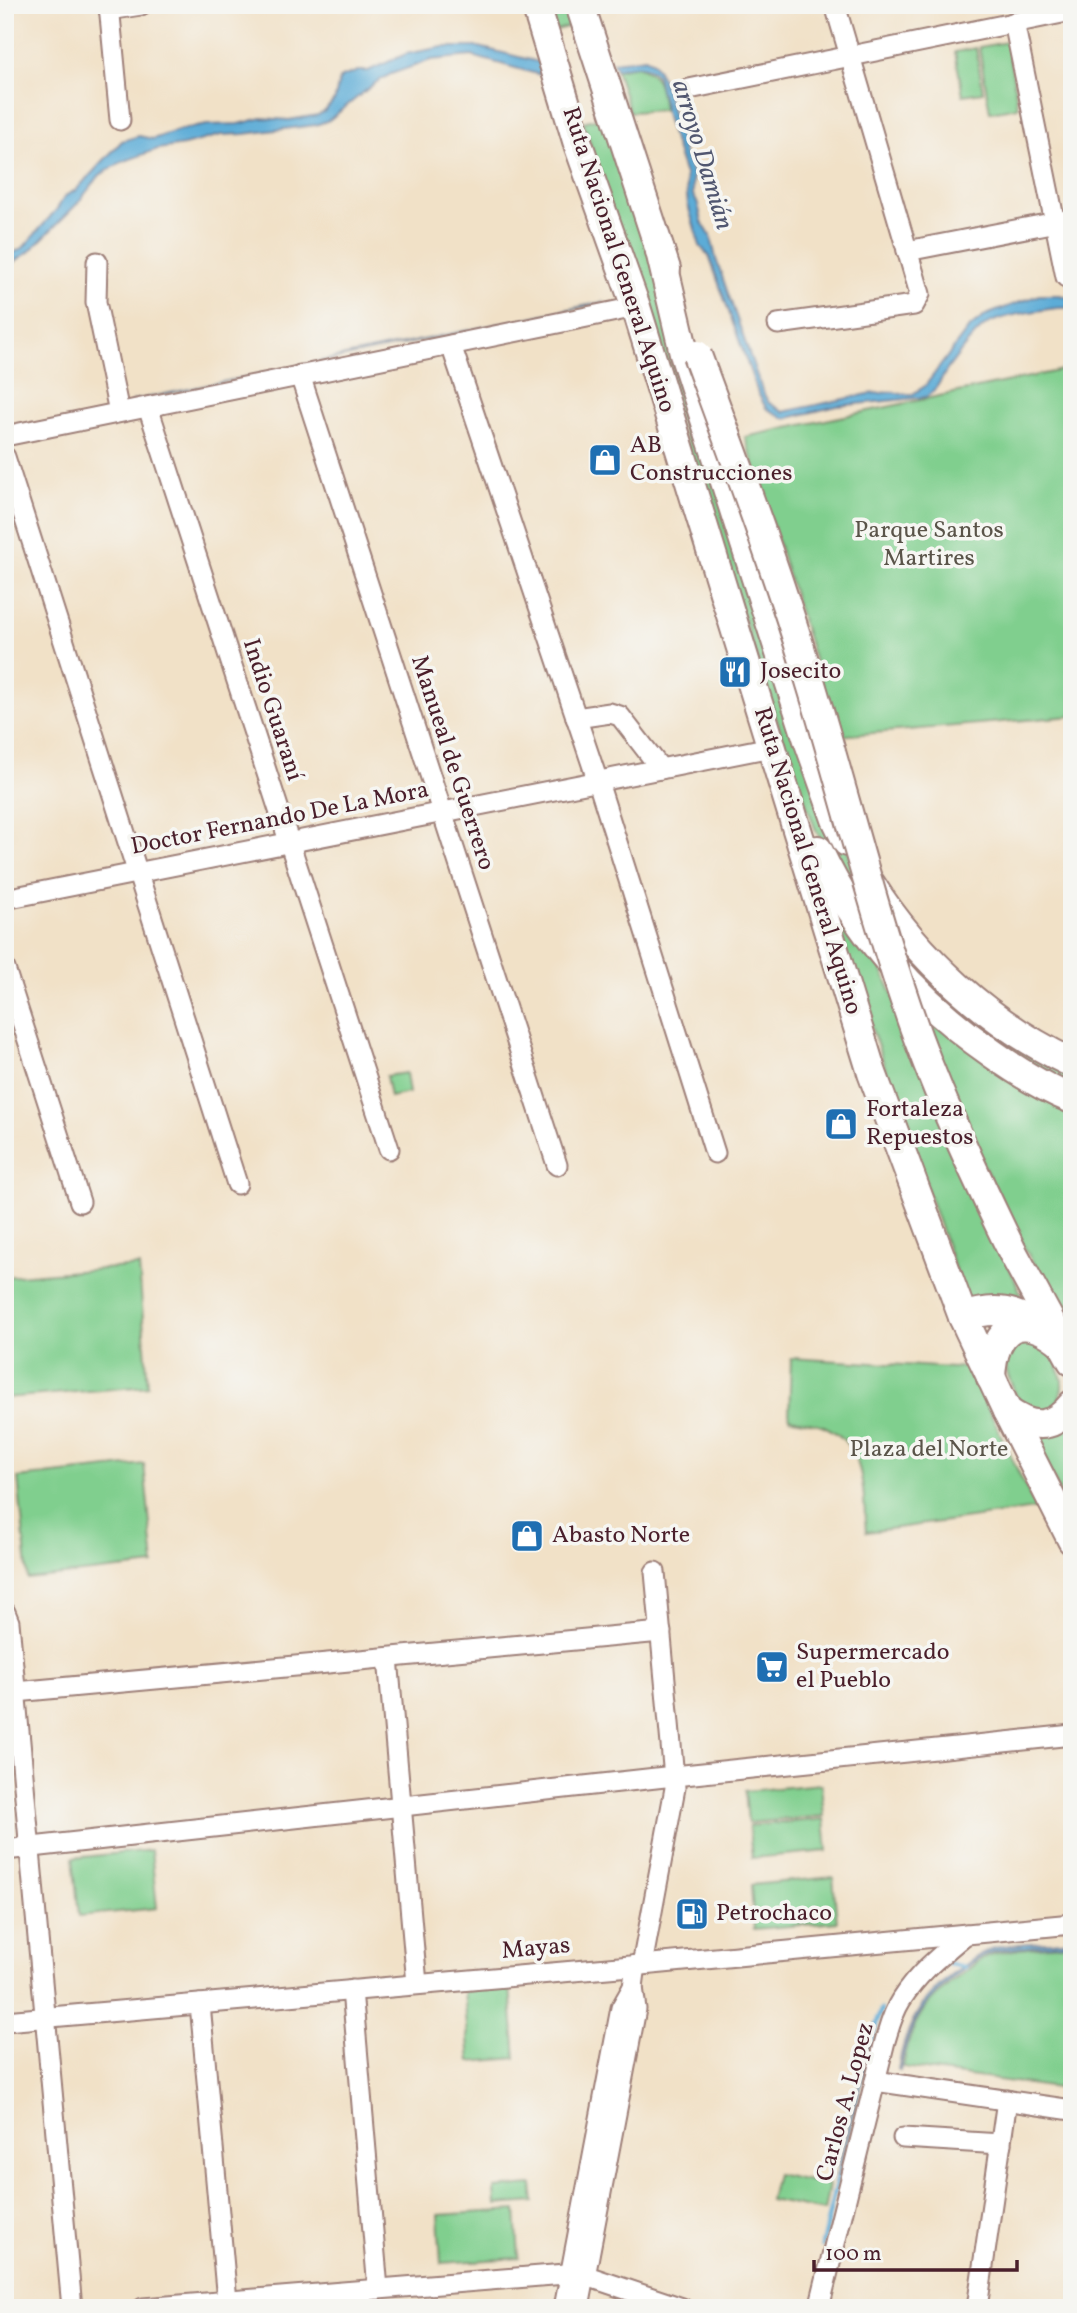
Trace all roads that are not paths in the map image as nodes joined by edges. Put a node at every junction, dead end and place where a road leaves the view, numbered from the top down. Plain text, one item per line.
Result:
1 (141, 5) edge
2 (580, 5) edge
3 (835, 5) edge
4 (109, 8) edge
5 (537, 8) edge
6 (1072, 11) edge
7 (1014, 22) junction
8 (849, 56) junction
9 (689, 89) dead end
10 (120, 120) dead end
11 (1064, 221) edge
12 (660, 251) junction
13 (907, 251) junction
14 (97, 262) dead end
15 (1066, 277) dead end
16 (636, 307) junction
17 (778, 324) dead end
18 (451, 345) junction
19 (300, 375) junction
20 (148, 407) junction
21 (119, 412) junction
22 (5, 436) edge
23 (5, 457) edge
24 (576, 718) junction
25 (773, 753) junction
26 (660, 769) junction
27 (598, 782) junction
28 (442, 811) junction
29 (289, 842) junction
30 (138, 873) junction
31 (5, 899) edge
32 (5, 968) edge
33 (1072, 1063) edge
34 (1072, 1100) edge
35 (389, 1149) dead end
36 (715, 1153) dead end
37 (557, 1165) dead end
38 (237, 1184) dead end
39 (80, 1202) dead end
40 (963, 1317) junction
41 (1058, 1344) edge
42 (991, 1378) junction
43 (1072, 1405) edge
44 (1007, 1411) junction
45 (1072, 1540) edge
46 (655, 1572) dead end
47 (5, 1612) edge
48 (661, 1633) junction
49 (388, 1658) junction
50 (10, 1693) edge
51 (1072, 1735) edge
52 (674, 1776) junction
53 (401, 1806) junction
54 (30, 1848) junction
55 (5, 1850) edge
56 (1072, 1924) edge
57 (967, 1934) junction
58 (639, 1965) junction
59 (417, 1984) junction
60 (352, 1990) junction
61 (200, 2004) junction
62 (45, 2017) junction
63 (5, 2021) edge
64 (875, 2081) junction
65 (1007, 2101) junction
66 (1072, 2110) edge
67 (903, 2138) dead end
68 (1001, 2144) junction
69 (578, 2274) junction
70 (378, 2289) junction
71 (226, 2301) junction
72 (72, 2308) edge
73 (143, 2308) edge
74 (564, 2308) edge
75 (579, 2308) edge
76 (682, 2308) edge
77 (819, 2308) edge
78 (977, 2308) edge

1 - 4 street
2 - 12 highway, Ruta Nacional General Aquino
3 - 8 street
4 - 10 street
5 - 16 highway, Ruta Nacional General Aquino
6 - 7 street
7 - 8 street
7 - 11 street
8 - 9 street
8 - 13 street
11 - 13 street
11 - 15 street
12 - 33 highway
12 - 41 highway, Ruta Nacional General Aquino, bridge
13 - 17 street
14 - 21 street
16 - 18 street
16 - 25 highway, Ruta Nacional General Aquino
18 - 19 street
18 - 24 street
19 - 20 street
19 - 28 street, Manueal de Guerrero
20 - 21 street
20 - 29 street, Indio Guaraní
21 - 22 street
23 - 30 street
24 - 26 street
24 - 27 street
25 - 26 street, Doctor Fernando De La Mora
25 - 34 highway
25 - 40 highway, Ruta Nacional General Aquino
26 - 27 street, Doctor Fernando De La Mora
27 - 28 street, Doctor Fernando De La Mora
27 - 36 street
28 - 29 street, Doctor Fernando De La Mora
28 - 37 street, Manueal de Guerrero
29 - 30 street, Doctor Fernando De La Mora
29 - 35 street, Indio Guaraní
30 - 31 street, Doctor Fernando De La Mora
30 - 38 street
32 - 39 street
40 - 41 highway
40 - 42 highway, Ruta Nacional General Aquino
41 - 42 highway
42 - 44 highway, Ruta Nacional General Aquino
43 - 44 highway
44 - 45 highway, Ruta Nacional General Aquino
46 - 48 street
47 - 50 street
48 - 49 street
48 - 52 street
49 - 50 street
49 - 53 street
50 - 54 street
51 - 52 street
52 - 53 street
52 - 58 street
53 - 54 street
53 - 59 street
54 - 55 street
54 - 62 street
56 - 57 street, Mayas
57 - 58 street, Mayas
57 - 64 street, Carlos A. Lopez
58 - 59 street, Mayas
58 - 69 street
59 - 60 street, Mayas
60 - 61 street, Mayas
60 - 70 street
61 - 62 street, Mayas
61 - 71 street
62 - 63 street, Mayas
62 - 72 street
64 - 65 street
64 - 77 street, Carlos A. Lopez
65 - 66 street
65 - 68 street
67 - 68 street
68 - 78 street
69 - 70 street
69 - 74 street
69 - 75 street
69 - 76 street
70 - 71 street
71 - 73 street

